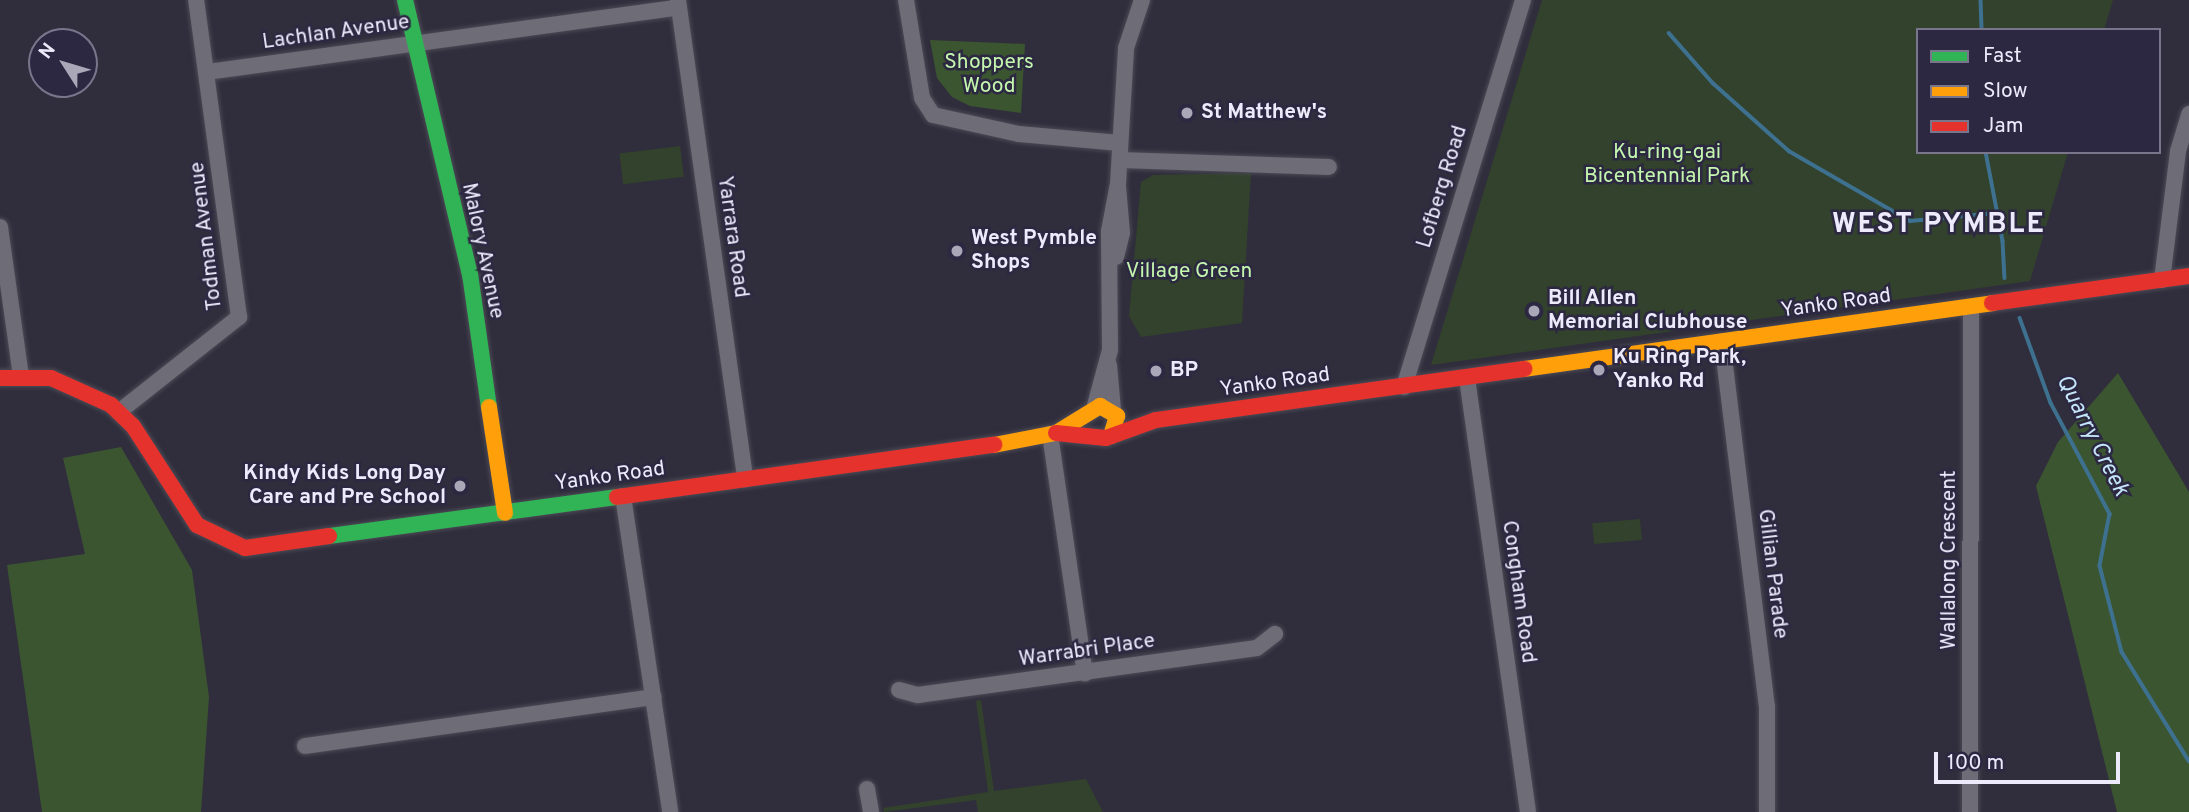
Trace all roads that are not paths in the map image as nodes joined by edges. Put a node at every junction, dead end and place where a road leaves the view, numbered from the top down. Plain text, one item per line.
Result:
1 (196, 0) edge
2 (405, 0) edge
3 (906, 0) edge
4 (1142, 0) edge
5 (1523, 0) edge
6 (678, 4) edge
7 (411, 43) junction
8 (207, 72) junction
9 (2189, 114) edge
10 (1121, 143) junction
11 (1120, 160) junction
12 (1329, 167) dead end
13 (0, 227) edge
14 (2189, 276) edge
15 (2162, 280) junction
16 (1971, 307) junction
17 (1722, 341) junction
18 (1108, 359) junction
19 (22, 376) junction
20 (0, 378) edge
21 (1467, 378) junction
22 (1404, 387) junction
23 (120, 411) junction
24 (1092, 411) junction
25 (1114, 412) junction
26 (1156, 420) junction
27 (1053, 433) junction
28 (1094, 436) junction
29 (1111, 436) junction
30 (745, 479) junction
31 (623, 496) junction
32 (505, 513) junction
33 (1275, 634) dead end
34 (1085, 673) junction
35 (899, 690) dead end
36 (654, 697) junction
37 (306, 746) dead end
38 (867, 789) dead end
39 (670, 812) edge
40 (871, 812) edge
41 (1528, 812) edge
42 (1767, 812) edge
43 (1970, 812) edge

1 - 8 street, Todman Avenue
2 - 7 main road, Malory Avenue
3 - 10 street
4 - 10 street
5 - 22 street, Lofberg Road
6 - 7 street, Lachlan Avenue
6 - 30 street, Yarrara Road
7 - 8 street, Lachlan Avenue
7 - 32 main road, Malory Avenue
8 - 23 street, Todman Avenue
9 - 15 street
10 - 11 street
11 - 12 street
11 - 18 street
13 - 19 street
14 - 15 main road, Yanko Road
15 - 16 main road, Yanko Road
16 - 17 main road, Yanko Road
16 - 43 street, Wallalong Crescent
17 - 21 main road, Yanko Road
17 - 42 street, Gillian Parade
18 - 24 street
18 - 25 street
19 - 20 main road
19 - 23 main road
21 - 22 main road, Yanko Road
21 - 41 street, Congham Road
22 - 26 main road, Yanko Road
23 - 32 main road, Yanko Road
24 - 25 main road, Yanko Road
24 - 27 main road, Yanko Road
24 - 28 main road
25 - 26 main road, Yanko Road
25 - 29 main road
26 - 29 main road, Yanko Road
27 - 28 main road, Yanko Road
27 - 30 main road, Yanko Road
27 - 34 street
28 - 29 main road, Yanko Road
30 - 31 main road, Yanko Road
31 - 32 main road, Yanko Road
31 - 36 street
33 - 34 street, Warrabri Place
34 - 35 street, Warrabri Place
36 - 37 street
36 - 39 street
38 - 40 street

